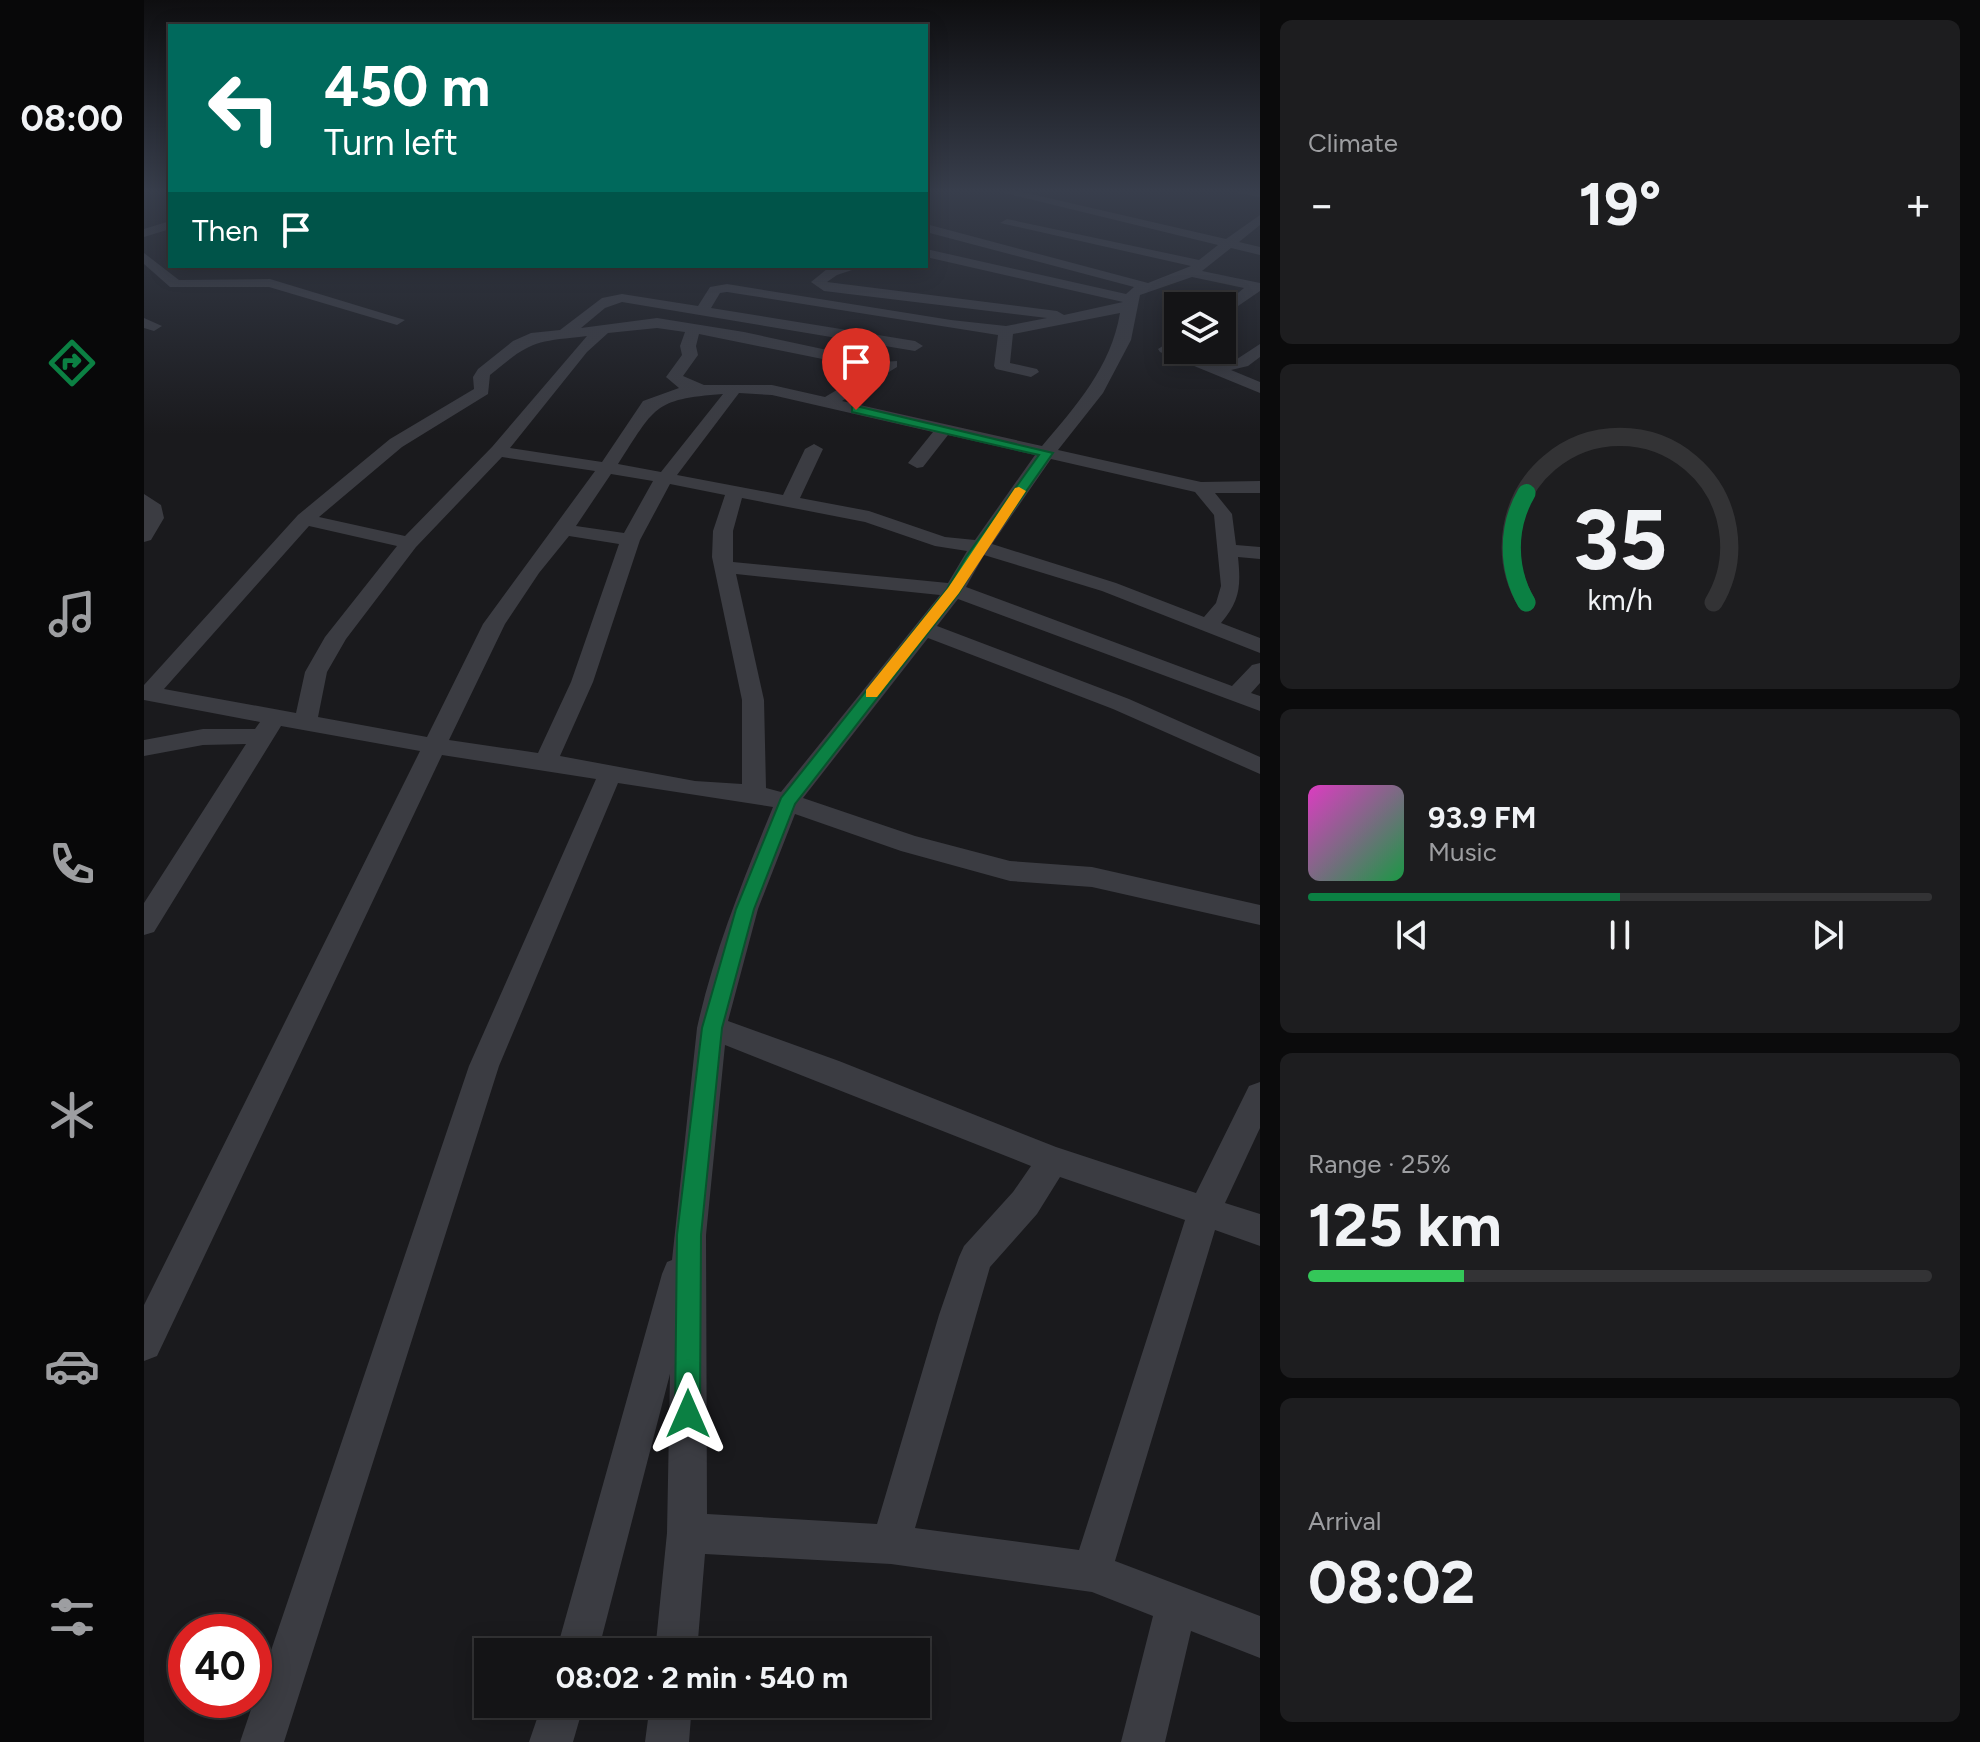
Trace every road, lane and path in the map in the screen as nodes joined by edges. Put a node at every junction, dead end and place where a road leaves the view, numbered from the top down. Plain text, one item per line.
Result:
1 (160, 271) edge
2 (835, 271) edge
3 (1011, 271) edge
4 (1055, 271) edge
5 (1188, 271) edge
6 (1192, 272) junction
7 (1258, 287) edge
8 (1134, 298) junction
9 (1236, 303) edge
10 (702, 311) junction
11 (1068, 317) junction
12 (397, 320) dead end
13 (951, 325) junction
14 (693, 329) junction
15 (603, 330) junction
16 (567, 331) junction
17 (1006, 331) junction
18 (1136, 343) junction
19 (915, 346) junction
20 (1164, 347) edge
21 (1260, 349) edge
22 (1208, 364) edge
23 (885, 367) junction
24 (1217, 368) junction
25 (1031, 372) dead end
26 (734, 388) junction
27 (1260, 388) edge
28 (702, 390) junction
29 (827, 403) junction
30 (943, 430) junction
31 (814, 449) dead end
32 (498, 451) junction
33 (1046, 453) junction
34 (917, 463) dead end
35 (608, 468) junction
36 (666, 478) junction
37 (1260, 487) edge
38 (1201, 488) junction
39 (735, 492) junction
40 (144, 500) edge
41 (789, 501) junction
42 (305, 519) junction
43 (564, 530) junction
44 (144, 536) edge
45 (630, 540) junction
46 (409, 543) junction
47 (980, 547) junction
48 (1226, 550) junction
49 (1260, 553) edge
50 (724, 567) junction
51 (954, 590) junction
52 (1209, 624) junction
53 (922, 628) junction
54 (1260, 646) edge
55 (1260, 670) edge
56 (146, 694) edge
57 (1236, 695) junction
58 (1260, 704) edge
59 (305, 722) junction
60 (268, 728) junction
61 (434, 746) junction
62 (144, 748) edge
63 (546, 762) junction
64 (1260, 766) edge
65 (610, 774) junction
66 (754, 794) junction
67 (787, 802) junction
68 (1260, 915) edge
69 (144, 925) edge
70 (712, 1028) junction
71 (1260, 1095) edge
72 (1053, 1160) junction
73 (1204, 1212) junction
74 (1260, 1230) edge
75 (689, 1235) junction
76 (144, 1343) edge
77 (687, 1533) junction
78 (891, 1544) junction
79 (1092, 1572) junction
80 (1177, 1603) junction
81 (1260, 1637) edge
82 (581, 1638) edge
83 (677, 1638) edge
84 (559, 1718) edge
85 (262, 1742) edge
86 (551, 1742) edge
87 (1143, 1742) edge

1 - 12 street
2 - 11 street
3 - 8 street
4 - 8 street
5 - 6 street
6 - 7 street
6 - 8 street
7 - 9 street
8 - 11 street
8 - 18 street
10 - 13 street
10 - 16 street
10 - 19 street
11 - 17 street
13 - 17 street
13 - 19 street
14 - 15 street
14 - 23 street
14 - 28 street
15 - 16 street
15 - 32 street
16 - 42 street
17 - 25 street
18 - 20 street
18 - 33 street
19 - 23 street
21 - 24 street
22 - 24 street
23 - 29 street
24 - 27 street
26 - 28 street
26 - 29 street
26 - 36 street
28 - 35 street
29 - 30 street
30 - 33 street
30 - 34 street
31 - 41 street
32 - 35 street
32 - 46 street
33 - 38 street
33 - 47 street
35 - 36 street
35 - 43 street
36 - 39 street
36 - 45 street
37 - 38 street
38 - 48 street
39 - 41 street
39 - 50 street
40 - 44 street
41 - 47 street
42 - 46 street
42 - 56 street
43 - 45 street
43 - 61 street
45 - 63 street
46 - 59 street
47 - 51 street
47 - 52 street
48 - 49 street
48 - 52 street
50 - 51 street
50 - 66 street
51 - 53 street
51 - 57 street
52 - 54 street
53 - 64 street
53 - 67 street
55 - 57 street
56 - 60 street
57 - 58 street
59 - 60 street
59 - 61 street
60 - 62 street
60 - 69 street
61 - 63 street
61 - 76 street
63 - 65 street
65 - 66 street
65 - 85 street
66 - 67 street
67 - 68 street
67 - 70 street
70 - 72 street
70 - 75 street
71 - 73 street
72 - 73 street
72 - 78 street
73 - 74 street
73 - 79 street
75 - 77 street
75 - 82 street
77 - 78 street
77 - 83 street
78 - 79 street
79 - 80 street
80 - 81 street
80 - 87 street
84 - 86 street

